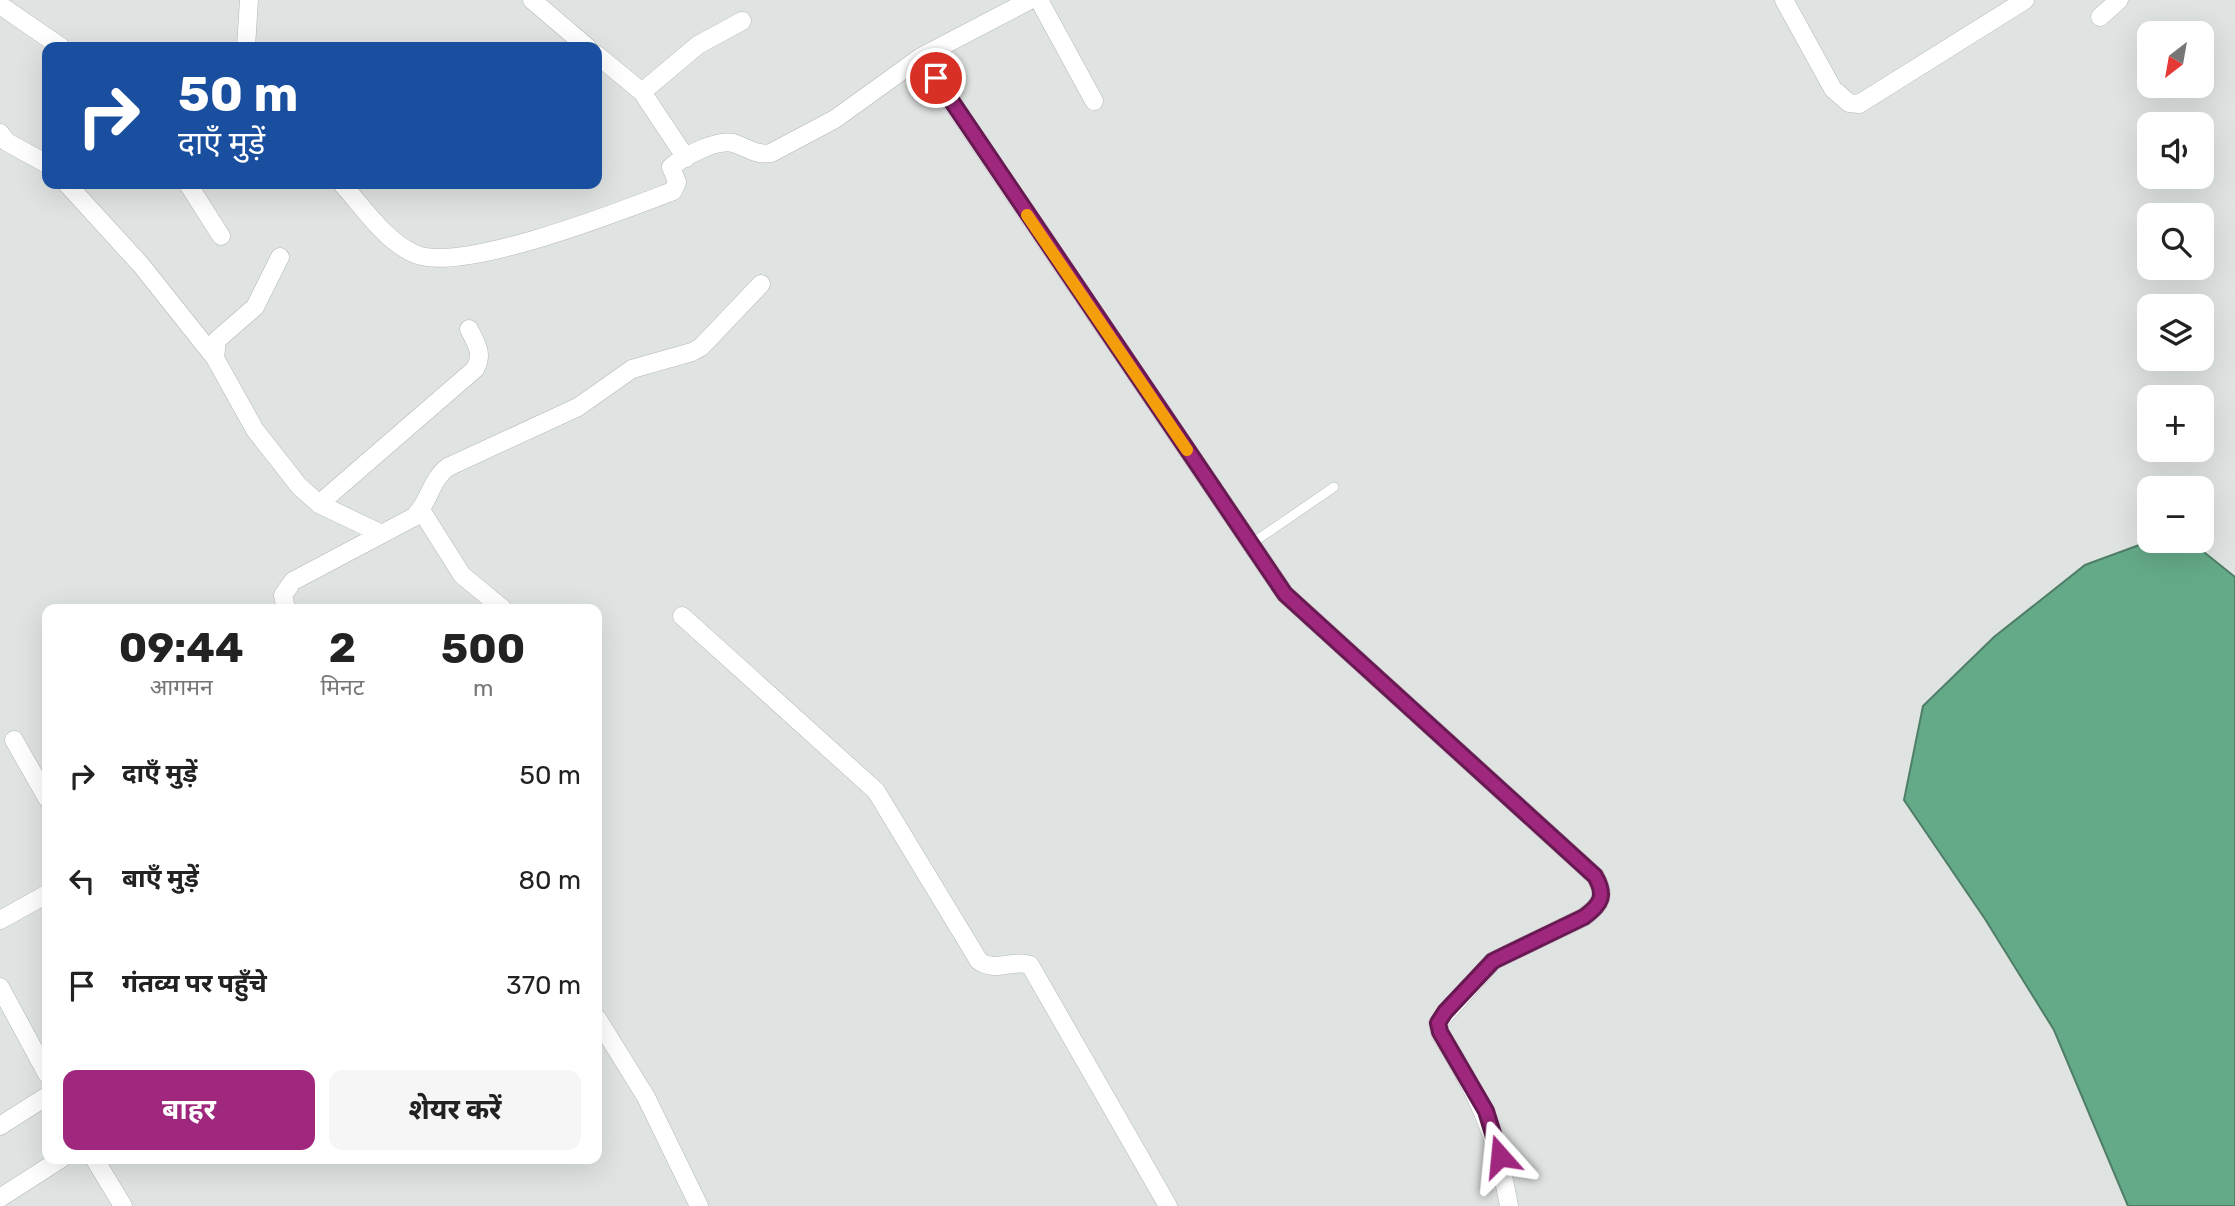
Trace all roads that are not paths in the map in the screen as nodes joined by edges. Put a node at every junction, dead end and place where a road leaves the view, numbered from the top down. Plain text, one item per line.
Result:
1 (250, 0) edge
2 (532, 0) edge
3 (1030, 0) edge
4 (1039, 0) edge
5 (1784, 0) edge
6 (2025, 0) edge
7 (2119, 0) edge
8 (0, 5) edge
9 (17, 14) junction
10 (2100, 17) dead end
11 (742, 21) dead end
12 (0, 23) edge
13 (54, 42) edge
14 (246, 42) edge
15 (581, 42) edge
16 (921, 57) junction
17 (602, 59) edge
18 (642, 92) junction
19 (1094, 101) dead end
20 (0, 133) edge
21 (686, 158) junction
22 (42, 161) edge
23 (72, 189) edge
24 (191, 189) edge
25 (347, 189) edge
26 (221, 236) dead end
27 (280, 257) dead end
28 (761, 284) dead end
29 (470, 328) dead end
30 (215, 358) junction
31 (1334, 488) dead end
32 (319, 504) junction
33 (421, 510) junction
34 (382, 534) junction
35 (1251, 544) junction
36 (285, 604) edge
37 (497, 604) edge
38 (682, 616) dead end
39 (14, 740) dead end
40 (42, 789) edge
41 (42, 897) edge
42 (0, 920) edge
43 (0, 987) edge
44 (602, 1026) edge
45 (42, 1063) edge
46 (42, 1099) edge
47 (0, 1126) edge
48 (53, 1164) edge
49 (98, 1164) edge
50 (0, 1198) edge
51 (123, 1206) edge
52 (699, 1206) edge
53 (1168, 1206) edge
54 (1510, 1206) edge

1 - 14 street
2 - 15 street
3 - 16 street
4 - 19 street
5 - 6 street
7 - 10 street
8 - 9 street
9 - 12 street
9 - 13 street
11 - 18 street
16 - 21 street
16 - 35 street
17 - 18 street
18 - 21 street
20 - 22 street
21 - 25 street
23 - 30 street
24 - 26 street
27 - 30 street
28 - 33 street
29 - 32 street
30 - 32 street
31 - 35 lane
32 - 34 street
33 - 34 street
33 - 37 street
34 - 36 street
35 - 54 street
38 - 53 street
39 - 40 street
41 - 42 street
43 - 45 street
44 - 52 street
46 - 47 street
48 - 50 street
49 - 51 street

